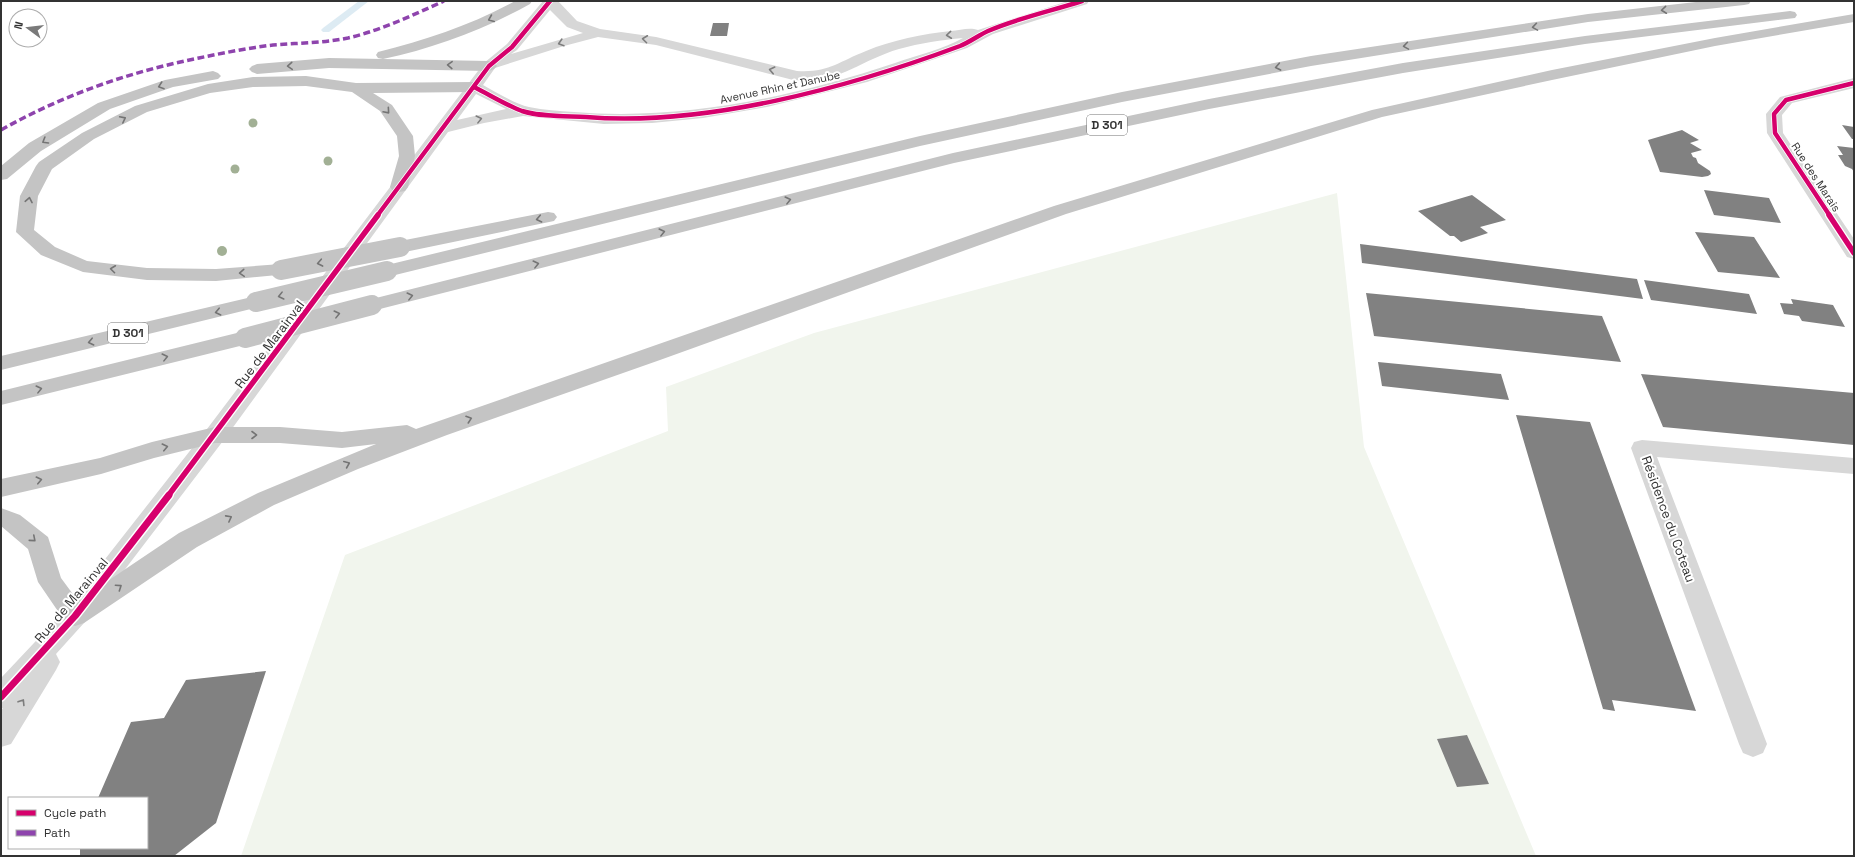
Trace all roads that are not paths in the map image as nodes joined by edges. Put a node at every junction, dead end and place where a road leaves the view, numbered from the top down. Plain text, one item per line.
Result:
1 (525, 1) edge
2 (541, 1) edge
3 (550, 1) edge
4 (1082, 1) edge
5 (1744, 1) edge
6 (1854, 10) edge
7 (1854, 18) edge
8 (988, 31) junction
9 (598, 33) junction
10 (504, 52) junction
11 (329, 63) junction
12 (489, 66) junction
13 (1854, 82) edge
14 (474, 87) junction
15 (356, 88) junction
16 (522, 111) junction
17 (442, 129) junction
18 (920, 141) junction
19 (1, 175) edge
20 (399, 187) junction
21 (1854, 253) edge
22 (1, 363) edge
23 (1, 398) edge
24 (439, 429) junction
25 (215, 435) junction
26 (1854, 466) edge
27 (1, 488) edge
28 (1, 517) edge
29 (75, 616) junction
30 (1, 697) edge
31 (1, 735) edge
32 (1753, 744) dead end

1 -> 11 highway
2 - 10 street, Rue de Marainval
3 - 9 street, Avenue Rhin et Danube
3 - 10 street, Rue de Marainval
4 - 8 street, Avenue Rhin et Danube
5 -> 18 highway, D 301
23 -> 6 highway, D 301, bridge
24 -> 7 highway
8 -> 9 street, Avenue Rhin et Danube
8 - 16 street, Avenue Rhin et Danube
9 -> 12 street, Avenue Rhin et Danube
10 - 12 street, Rue de Marainval
12 -> 11 highway
11 -> 19 highway
12 - 14 street, Rue de Marainval
13 - 21 street, Rue des Marais
14 - 15 highway
14 - 16 street, Avenue Rhin et Danube
14 - 17 street, Rue de Marainval
18 -> 15 highway, bridge
15 -> 20 highway
17 -> 16 street, Avenue Rhin et Danube
17 - 20 street, Rue de Marainval
18 -> 22 highway, D 301, bridge
20 - 25 street, Rue de Marainval
25 -> 24 highway
29 -> 24 highway
27 -> 25 highway
25 - 29 street, Rue de Marainval
26 - 32 street, Résidence du Coteau
28 -> 29 highway
29 - 30 street, Rue de Marainval
31 -> 29 street, Rue de Marainval

